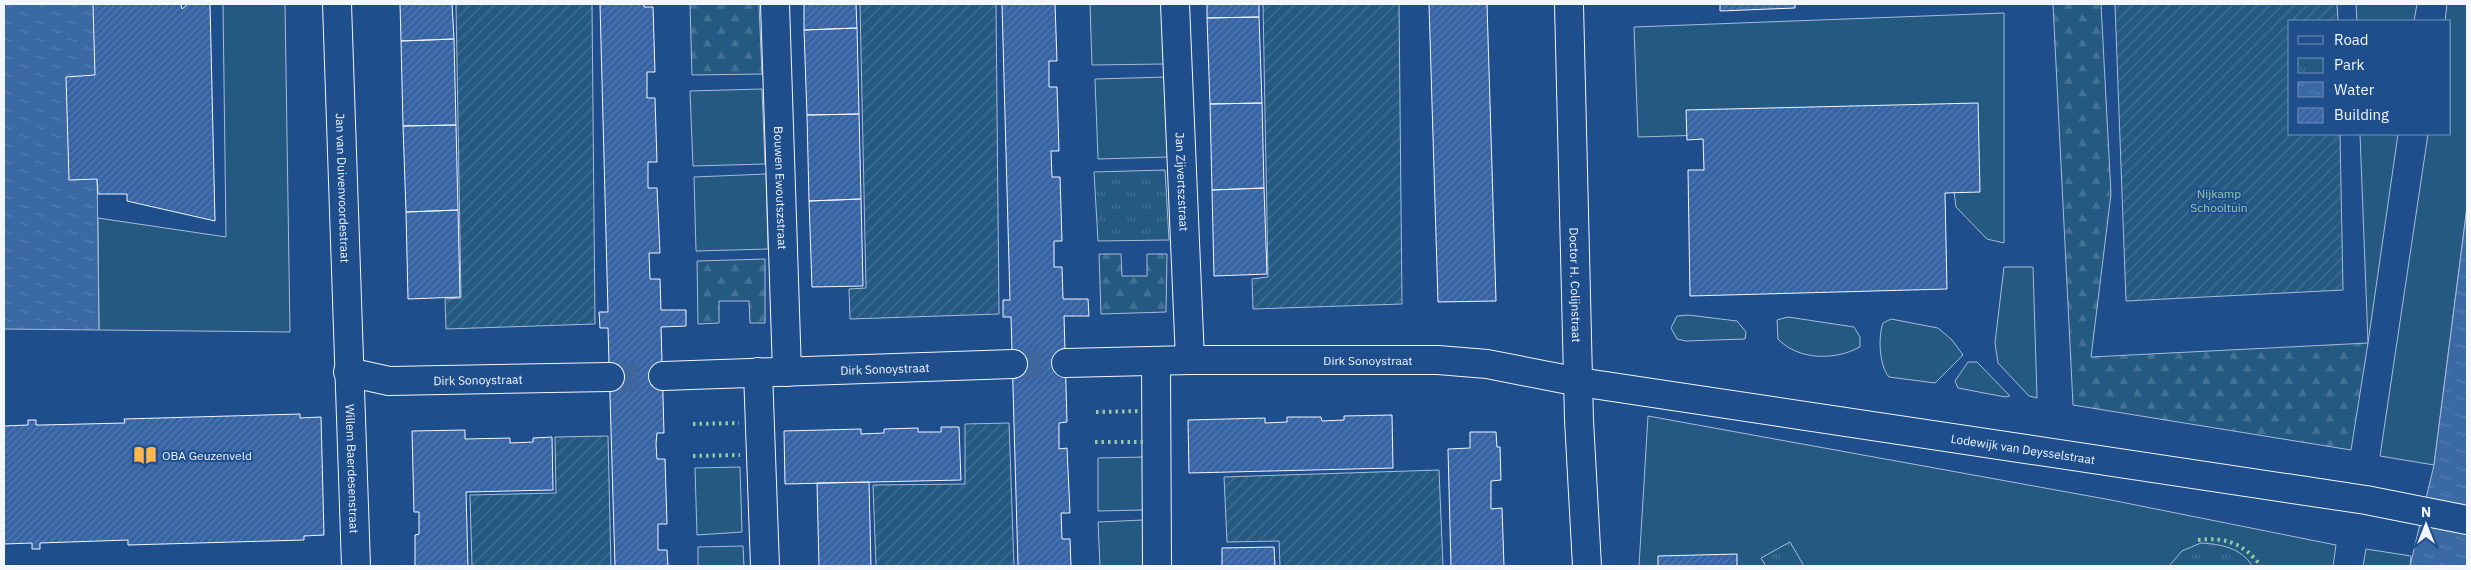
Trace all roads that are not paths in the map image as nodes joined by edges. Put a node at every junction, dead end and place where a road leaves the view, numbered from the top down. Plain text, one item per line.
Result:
1 (337, 4) edge
2 (774, 4) edge
3 (1175, 4) edge
4 (1569, 4) edge
5 (1190, 360) junction
6 (1156, 362) junction
7 (1066, 363) tunnel mouth
8 (1013, 364) tunnel mouth
9 (348, 372) junction
10 (758, 372) junction
11 (787, 372) junction
12 (663, 376) tunnel mouth
13 (610, 377) tunnel mouth
14 (1578, 382) junction
15 (2467, 520) edge
16 (356, 566) edge
17 (765, 566) edge
18 (1156, 566) edge
19 (1587, 566) edge

1 - 9 street, Jan van Duivenvoordestraat
2 - 11 street, Bouwen Ewoutszstraat
3 - 5 street, Jan Zijvertszstraat
4 - 14 street, Doctor H. Colijnstraat
5 - 6 street, Dirk Sonoystraat
5 - 14 street, Dirk Sonoystraat
6 - 7 street, Dirk Sonoystraat
6 - 18 street
8 - 11 street, Dirk Sonoystraat
9 - 13 street, Dirk Sonoystraat
9 - 16 street, Willem Baerdesenstraat
10 - 11 street, Dirk Sonoystraat
10 - 12 street, Dirk Sonoystraat
10 - 17 street
14 - 15 street, Lodewijk van Deysselstraat
14 - 19 street, Doctor H. Colijnstraat

